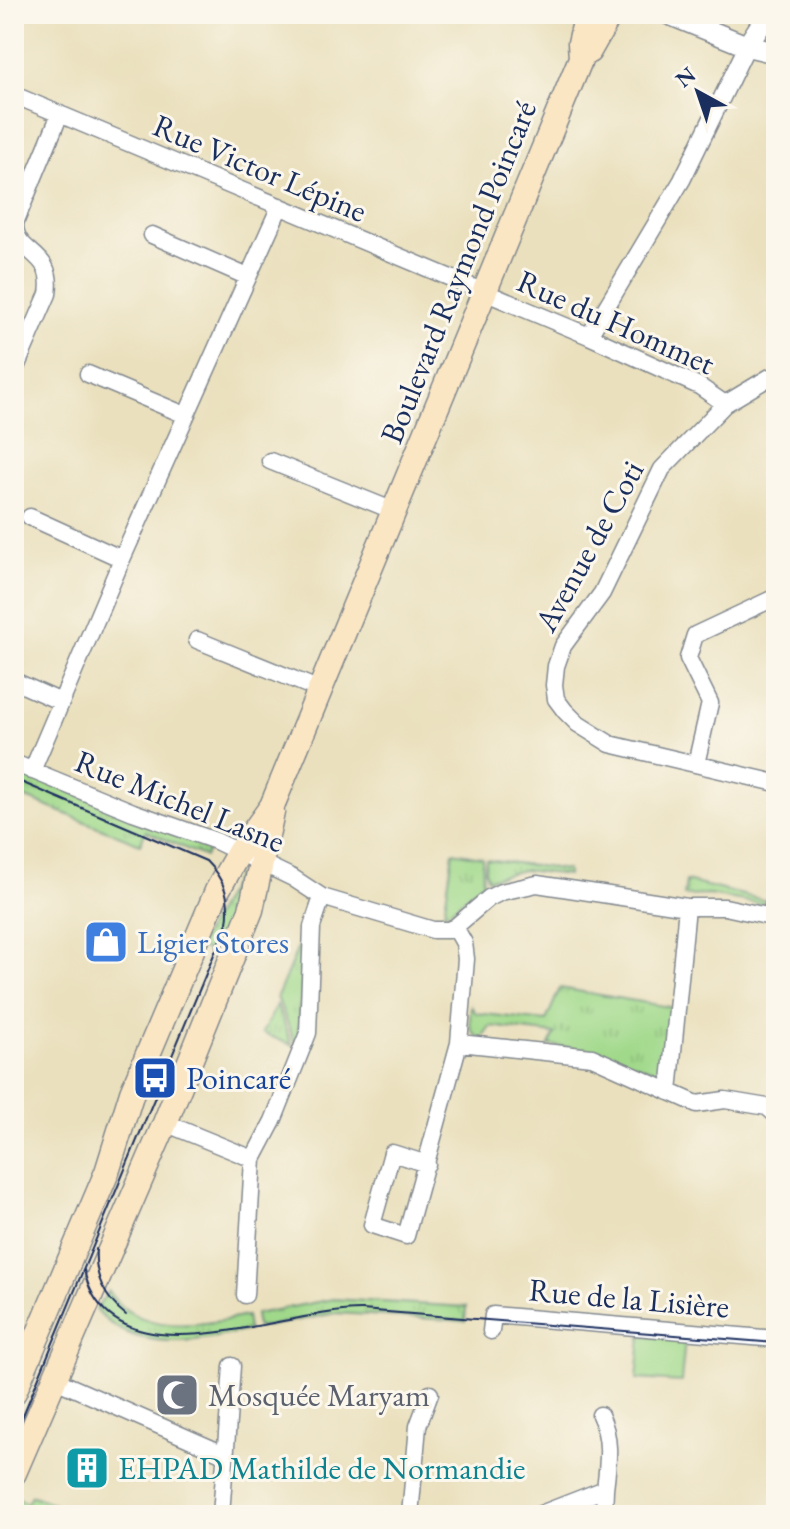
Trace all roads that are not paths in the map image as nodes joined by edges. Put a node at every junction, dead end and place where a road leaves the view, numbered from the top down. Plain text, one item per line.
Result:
1 (587, 14) edge
2 (610, 14) edge
3 (668, 14) edge
4 (768, 14) edge
5 (747, 46) junction
6 (776, 53) edge
7 (581, 58) junction
8 (14, 95) edge
9 (60, 114) junction
10 (280, 206) junction
11 (152, 235) dead end
12 (248, 277) junction
13 (484, 292) junction
14 (589, 336) junction
15 (14, 372) edge
16 (88, 374) dead end
17 (776, 377) edge
18 (725, 404) junction
19 (185, 415) junction
20 (270, 461) dead end
21 (394, 511) junction
22 (30, 517) dead end
23 (122, 559) junction
24 (776, 597) edge
25 (197, 640) dead end
26 (14, 681) edge
27 (320, 690) junction
28 (61, 702) junction
29 (14, 763) edge
30 (696, 764) junction
31 (32, 771) junction
32 (776, 783) edge
33 (272, 806) junction
34 (239, 852) junction
35 (262, 863) junction
36 (776, 893) edge
37 (322, 897) junction
38 (687, 907) junction
39 (773, 918) edge
40 (455, 927) junction
41 (459, 1043) junction
42 (669, 1092) junction
43 (776, 1115) edge
44 (165, 1123) junction
45 (253, 1159) junction
46 (427, 1164) junction
47 (245, 1295) dead end
48 (491, 1331) dead end
49 (776, 1339) edge
50 (19, 1366) edge
51 (232, 1366) dead end
52 (53, 1379) junction
53 (14, 1392) edge
54 (430, 1394) dead end
55 (600, 1415) dead end
56 (226, 1455) junction
57 (14, 1473) edge
58 (605, 1489) junction
59 (221, 1515) edge
60 (410, 1515) edge
61 (538, 1515) edge
62 (604, 1515) edge

1 - 7 main road, Boulevard Raymond Poincaré
2 - 7 main road, Boulevard Raymond Poincaré
3 - 5 street
4 - 5 street
5 - 6 street
5 - 14 street
7 - 13 main road, Boulevard Raymond Poincaré
8 - 9 street, Rue Victor Lépine
9 - 10 street, Rue Victor Lépine
9 - 15 street
10 - 12 street
10 - 13 street, Rue Victor Lépine
11 - 12 street
12 - 19 street
13 - 14 street, Rue du Hommet
13 - 21 main road, Boulevard Raymond Poincaré
14 - 18 street, Rue du Hommet
16 - 19 street
17 - 18 street, Avenue de Coti
18 - 30 street, Avenue de Coti
19 - 23 street
20 - 21 street
21 - 27 main road, Boulevard Raymond Poincaré
22 - 23 street
23 - 28 street
24 - 30 street
25 - 27 street
26 - 28 street
27 - 33 main road, Boulevard Raymond Poincaré
28 - 31 street
29 - 31 street, Rue Michel Lasne
30 - 32 street, Avenue de Coti
31 - 34 street, Rue Michel Lasne
33 - 34 main road, Boulevard Raymond Poincaré
33 - 35 main road, Boulevard Raymond Poincaré
34 - 35 street, Rue Michel Lasne
34 - 50 main road, Boulevard Raymond Poincaré
35 - 37 street, Rue Michel Lasne
35 - 44 main road, Boulevard Raymond Poincaré
36 - 39 street
37 - 40 street, Rue Michel Lasne
37 - 45 street
38 - 39 street
38 - 40 street
38 - 42 street
40 - 41 street
41 - 42 street
41 - 46 street
42 - 43 street
44 - 45 street
44 - 52 main road, Boulevard Raymond Poincaré
45 - 47 street
46 - 46 street
48 - 49 street, Rue de la Lisière
50 - 52 street
50 - 53 main road, Boulevard Raymond Poincaré
51 - 56 street
52 - 56 street
52 - 57 main road, Boulevard Raymond Poincaré
54 - 60 street
55 - 58 street
56 - 59 street
58 - 61 street
58 - 62 street

